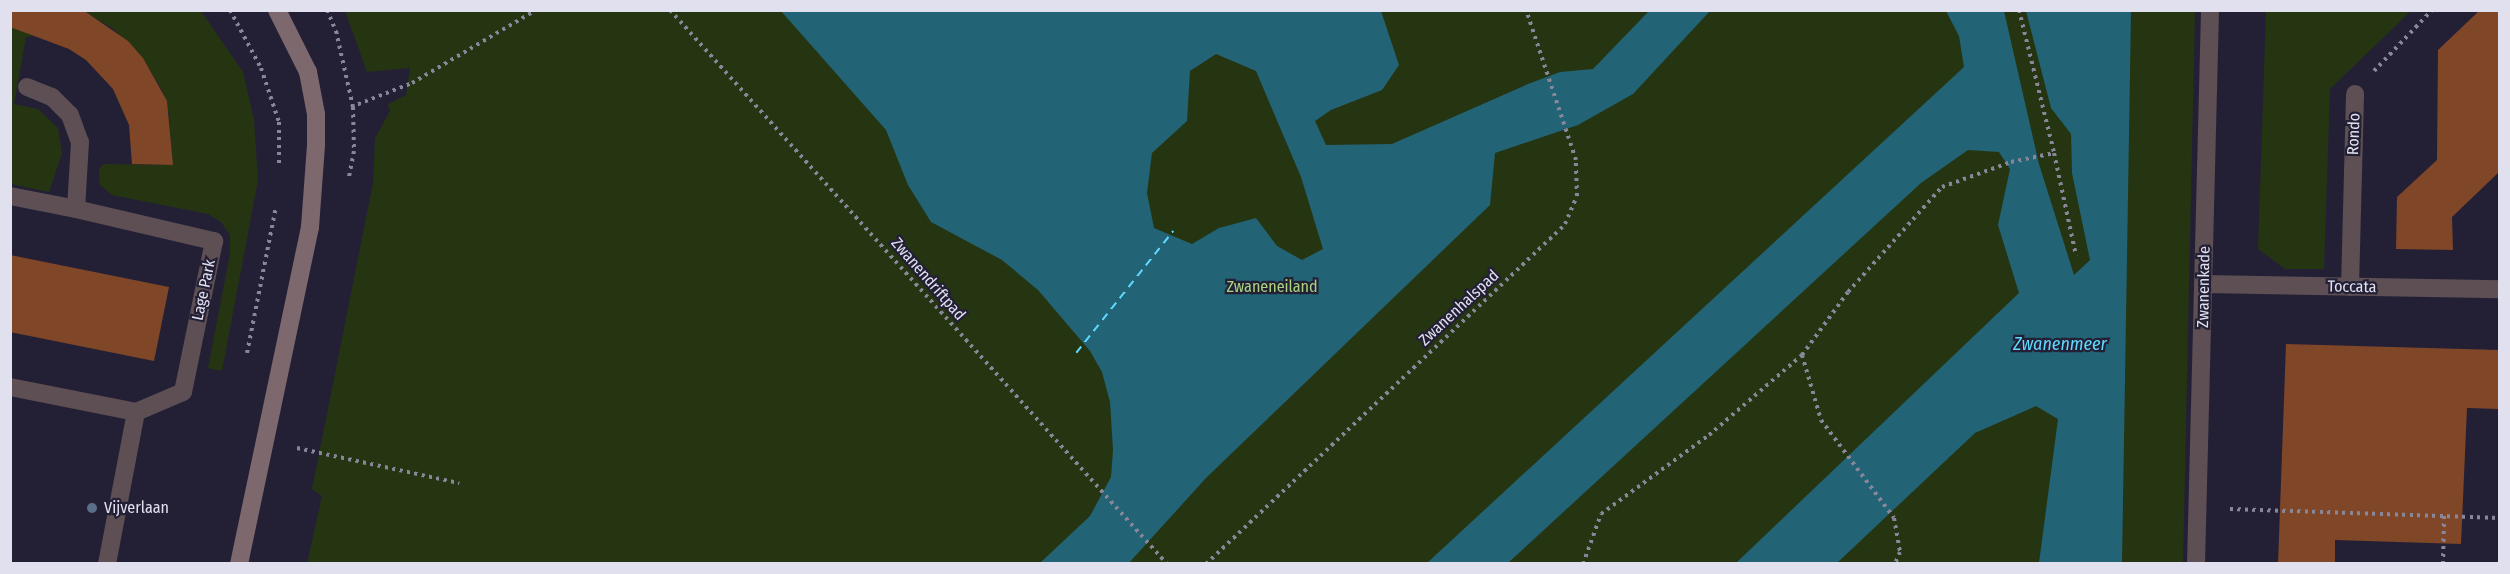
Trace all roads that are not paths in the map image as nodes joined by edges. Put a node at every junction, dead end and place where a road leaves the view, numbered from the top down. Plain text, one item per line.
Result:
1 (277, 10) edge
2 (2210, 10) edge
3 (27, 87) dead end
4 (2355, 94) road end
5 (10, 196) edge
6 (76, 209) junction
7 (2205, 284) junction
8 (2350, 287) junction
9 (2499, 289) edge
10 (10, 387) edge
11 (136, 412) junction
12 (107, 564) edge
13 (239, 564) edge
14 (2196, 564) edge

1 - 13 street
2 - 7 street, Zwanenkade
3 - 6 street
4 - 8 street, Rondo
5 - 6 street, Lage Park
6 - 11 street, Lage Park
7 - 8 street, Toccata
7 - 14 street, Zwanenkade
8 - 9 street, Toccata
10 - 11 street
11 - 12 street

